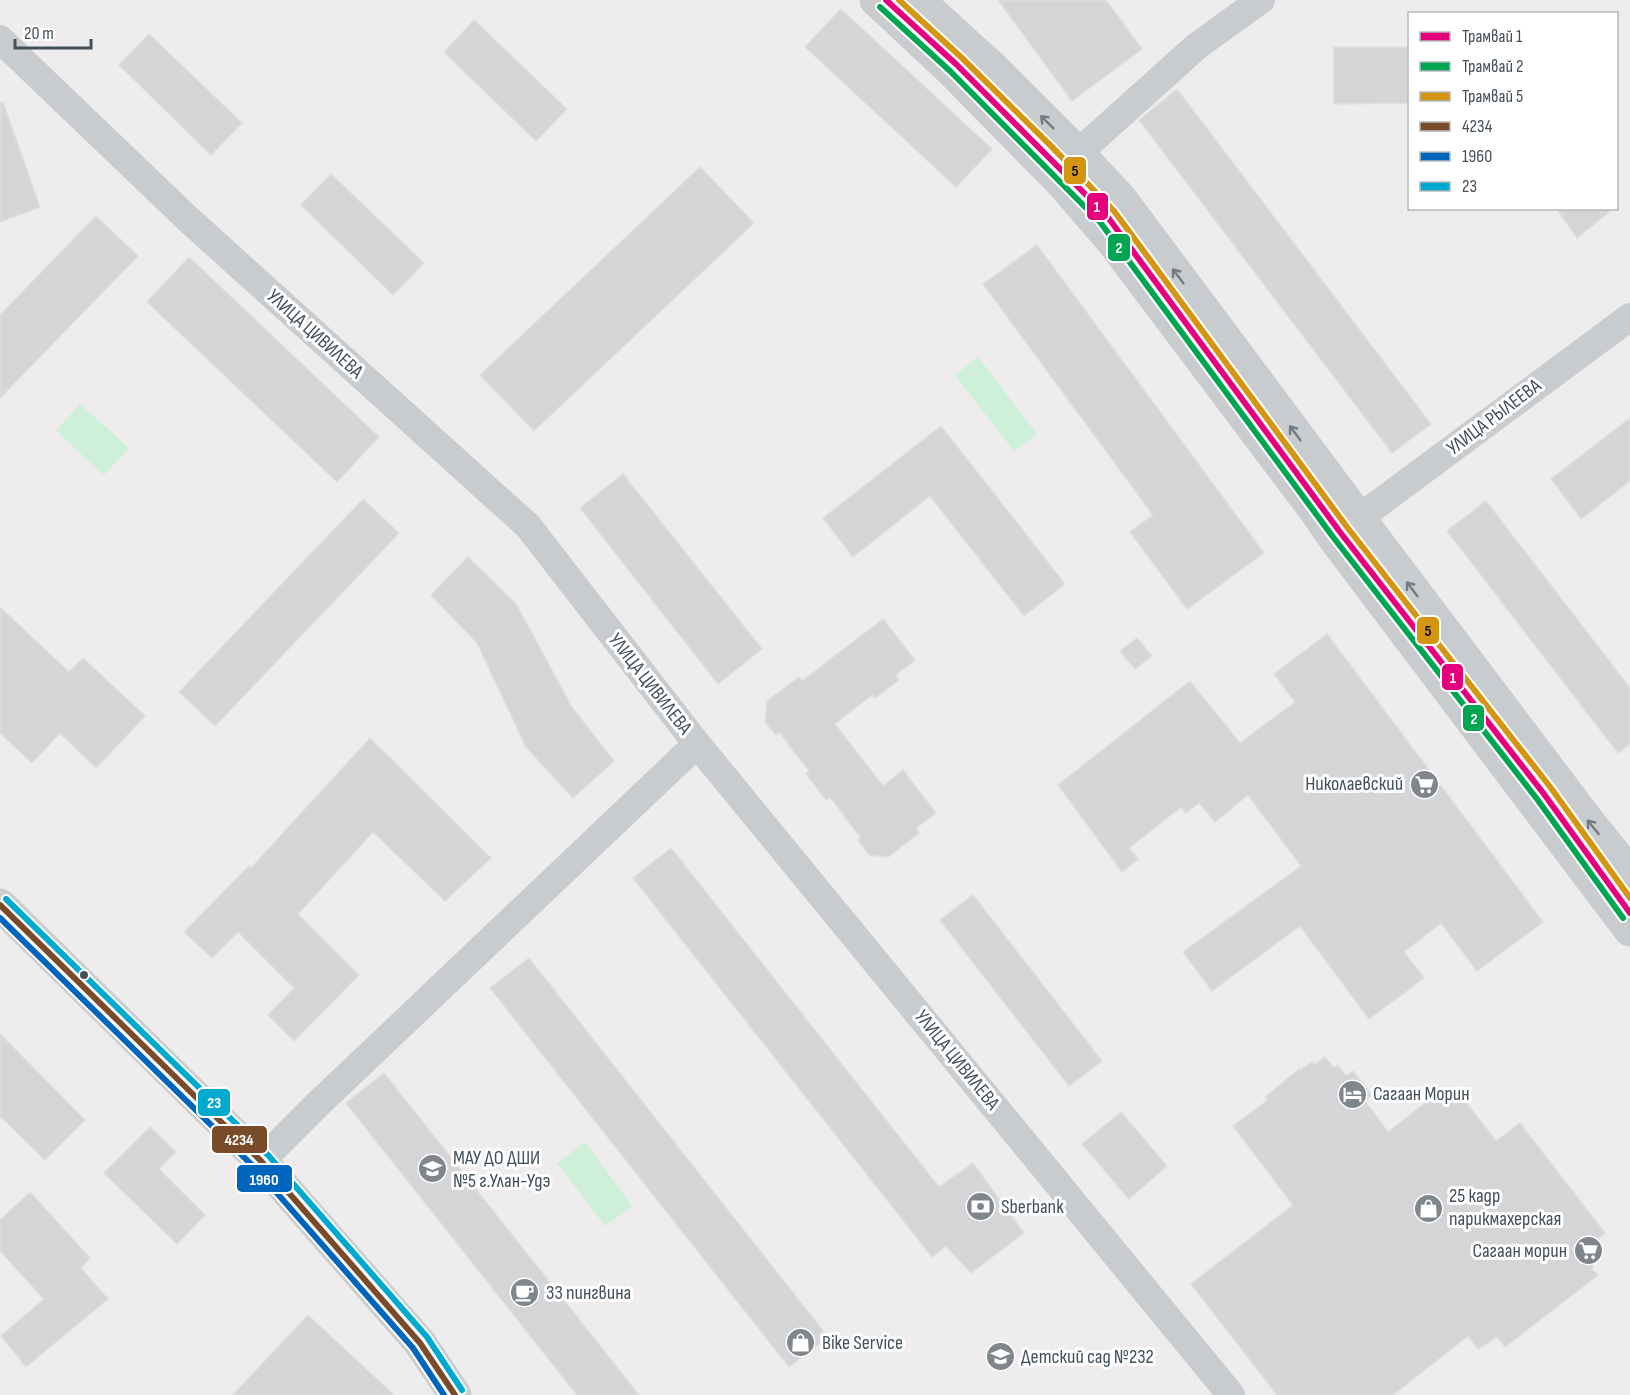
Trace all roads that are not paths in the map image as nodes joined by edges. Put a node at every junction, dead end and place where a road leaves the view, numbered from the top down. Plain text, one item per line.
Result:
1 (876, 0) edge
2 (918, 0) edge
3 (1261, 0) edge
4 (0, 39) edge
5 (1078, 153) junction
6 (1630, 317) edge
7 (1359, 518) junction
8 (697, 744) junction
9 (1630, 873) edge
10 (0, 905) edge
11 (1630, 930) edge
12 (261, 1161) junction
13 (455, 1395) edge
14 (1231, 1395) edge

1 - 11 street
5 -> 2 street
3 - 5 street
4 - 8 street, УЛИЦА ЦИВИЛЕВА
7 -> 5 street
6 - 7 street, УЛИЦА РЫЛЕЕВА
9 -> 7 street
8 - 12 street
8 - 14 street, УЛИЦА ЦИВИЛЕВА
10 - 12 main road
12 - 13 main road

